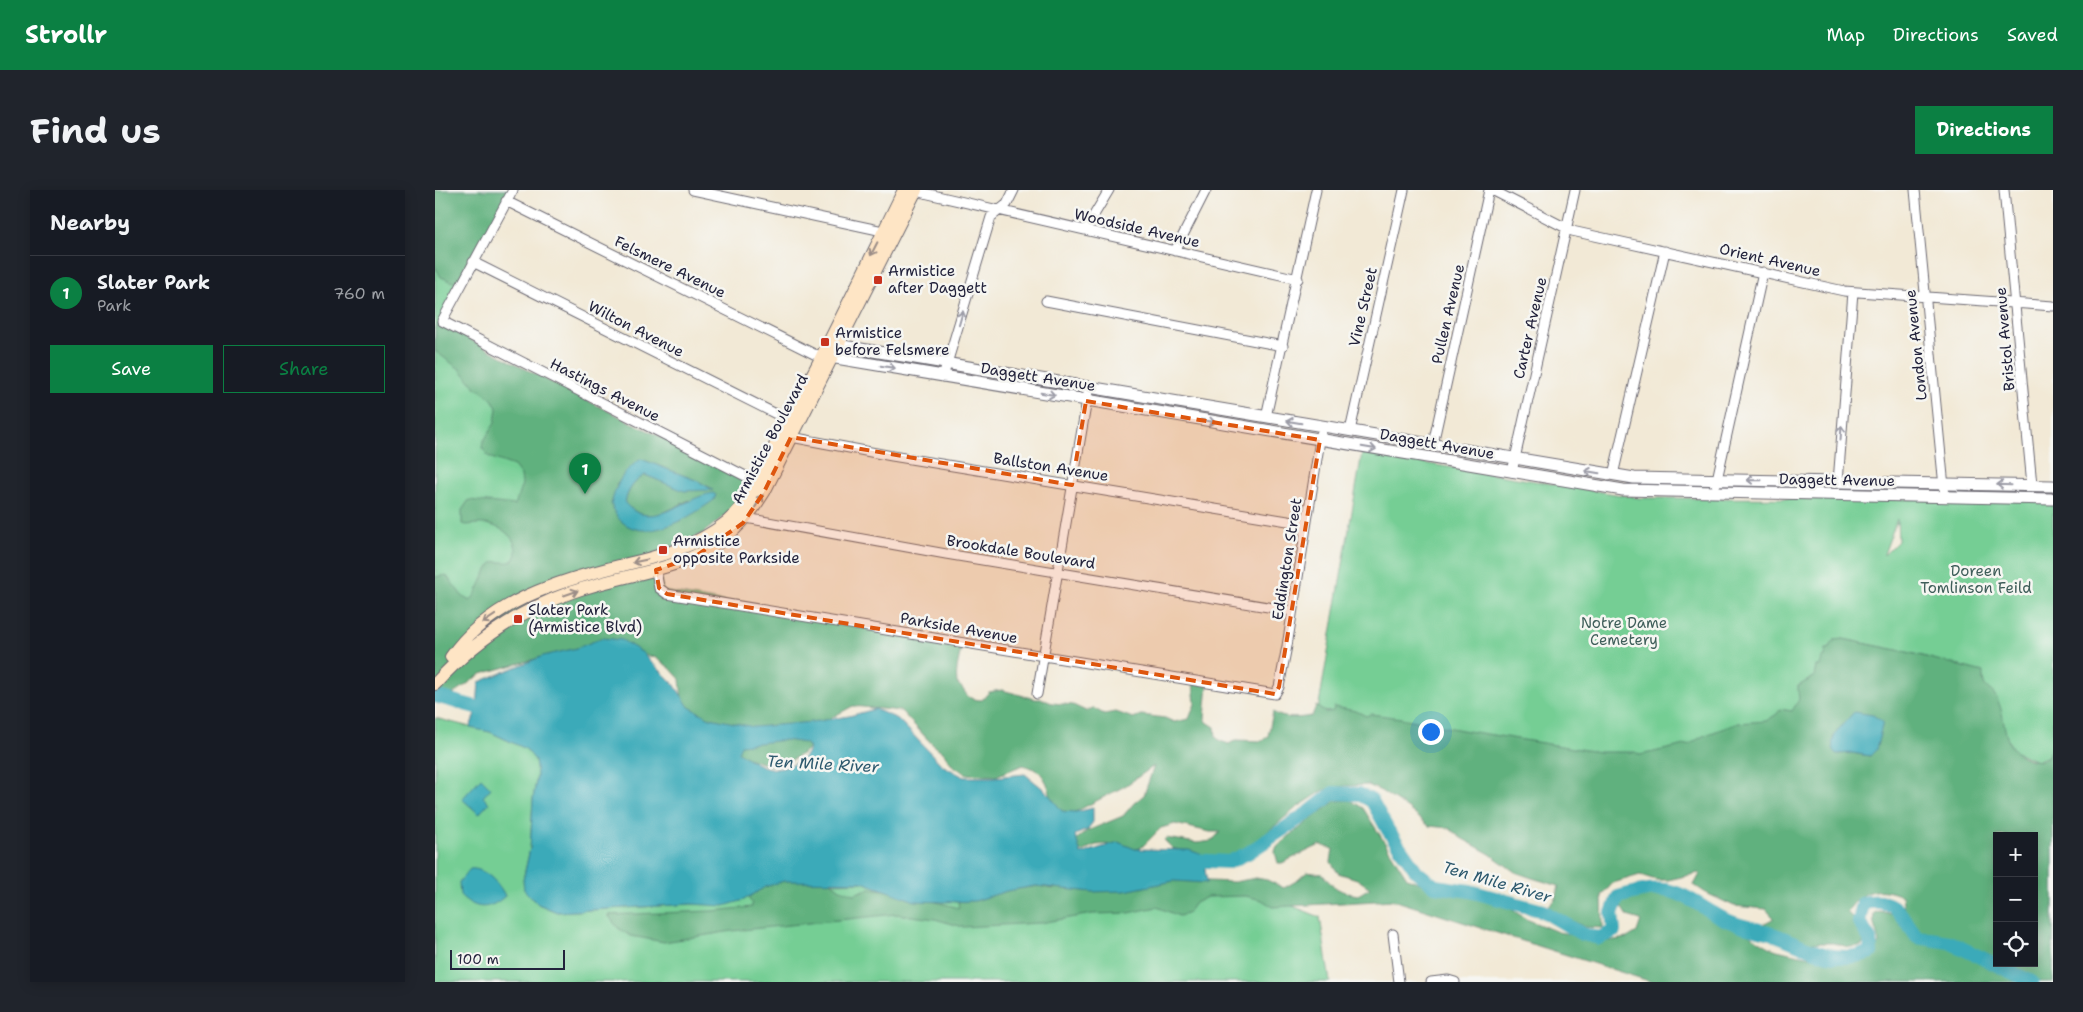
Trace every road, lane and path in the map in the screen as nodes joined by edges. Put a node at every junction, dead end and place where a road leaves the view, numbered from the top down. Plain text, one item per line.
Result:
1 (513, 190) edge
2 (693, 190) edge
3 (912, 190) edge
4 (1014, 190) edge
5 (1109, 190) edge
6 (1206, 190) edge
7 (1317, 190) edge
8 (1404, 190) edge
9 (1491, 190) edge
10 (1575, 190) edge
11 (1915, 190) edge
12 (2004, 190) edge
13 (506, 201) junction
14 (999, 210) junction
15 (1567, 228) junction
16 (1085, 230) junction
17 (883, 231) junction
18 (1175, 251) junction
19 (1665, 251) junction
20 (473, 262) junction
21 (1763, 272) junction
22 (1298, 279) junction
23 (1853, 292) junction
24 (1925, 297) junction
25 (1046, 300) dead end
26 (2016, 303) junction
27 (2053, 306) edge
28 (1283, 346) junction
29 (830, 350) junction
30 (948, 365) junction
31 (943, 377) junction
32 (1089, 388) junction
33 (1086, 400) junction
34 (1266, 417) junction
35 (788, 420) junction
36 (1322, 426) junction
37 (1350, 431) junction
38 (791, 437) junction
39 (1320, 440) junction
40 (1433, 444) junction
41 (1515, 459) junction
42 (1512, 472) junction
43 (1613, 475) junction
44 (1717, 480) junction
45 (757, 482) junction
46 (1838, 482) junction
47 (1943, 483) junction
48 (1072, 485) junction
49 (2032, 485) junction
50 (2053, 486) edge
51 (1715, 493) junction
52 (1945, 497) junction
53 (2053, 499) edge
54 (747, 518) junction
55 (1307, 524) junction
56 (656, 570) junction
57 (1057, 572) junction
58 (1292, 611) junction
59 (1043, 657) junction
60 (435, 684) edge
61 (1037, 694) dead end
62 (1275, 694) joint
63 (1393, 934) dead end
64 (1399, 982) edge
65 (1431, 982) edge
66 (1455, 982) edge

1 - 13 street
2 - 17 street
3 - 14 street, Woodside Avenue
3 - 17 main road, Armistice Boulevard
3 - 29 main road, Armistice Boulevard
4 - 14 street
5 - 16 street
6 - 18 street
7 - 22 street
8 - 37 street, Vine Street
9 - 15 street, Orient Avenue
9 - 40 street, Pullen Avenue
10 - 15 street, Carter Avenue
11 - 24 street, London Avenue
12 - 26 street, Bristol Avenue
13 - 20 street
13 - 29 street, Felsmere Avenue
14 - 16 street, Woodside Avenue
30 -> 14 street
15 - 19 street, Orient Avenue
15 - 41 street, Carter Avenue
16 - 18 street, Woodside Avenue
17 -> 29 main road, Armistice Boulevard
18 - 22 street, Woodside Avenue
19 - 21 street, Orient Avenue
19 - 43 street
20 - 35 street, Wilton Avenue
20 - 45 street, Hastings Avenue
21 - 23 street, Orient Avenue
21 - 44 street
22 - 28 street
23 - 24 street, Orient Avenue
46 -> 23 street
24 - 26 street, Orient Avenue
24 - 47 street, London Avenue
25 - 28 street
26 - 27 street, Orient Avenue
26 - 49 street, Bristol Avenue
28 - 34 street
29 - 30 street, Daggett Avenue
29 -> 31 street, Daggett Avenue
29 - 35 main road, Armistice Boulevard
29 - 38 main road, Armistice Boulevard
30 - 31 street
30 - 32 street, Daggett Avenue
31 -> 33 street, Daggett Avenue
32 - 33 street
32 - 34 street, Daggett Avenue
33 -> 39 street, Daggett Avenue
33 - 48 street
36 -> 34 street, Daggett Avenue
35 - 45 main road, Armistice Boulevard
36 - 37 street, Daggett Avenue
36 - 39 street, Eddington Street
37 - 40 street, Daggett Avenue
38 - 48 street, Ballston Avenue
54 -> 38 main road, Armistice Boulevard
39 -> 42 street, Daggett Avenue
39 - 55 street, Eddington Street
40 - 41 street, Daggett Avenue
41 - 42 street, Carter Avenue
43 -> 41 street, Daggett Avenue
42 - 51 street, Daggett Avenue
43 - 44 street, Daggett Avenue
46 -> 44 street, Daggett Avenue
44 - 51 street
45 -> 60 main road, Armistice Boulevard
46 - 47 street, Daggett Avenue
49 -> 47 street, Daggett Avenue
47 - 52 street, London Avenue
48 - 55 street, Ballston Avenue
48 - 57 street
49 - 50 street, Daggett Avenue
51 - 52 street, Daggett Avenue
52 - 53 street, Daggett Avenue
54 - 56 main road, Armistice Boulevard
54 - 57 street, Brookdale Boulevard
55 - 58 street, Eddington Street
56 - 59 street, Parkside Avenue
60 -> 56 main road, Armistice Boulevard
57 - 58 street, Brookdale Boulevard
57 - 59 street
58 - 62 street, Eddington Street
59 - 61 street
59 - 62 street, Parkside Avenue
63 - 64 street
65 - 66 street

